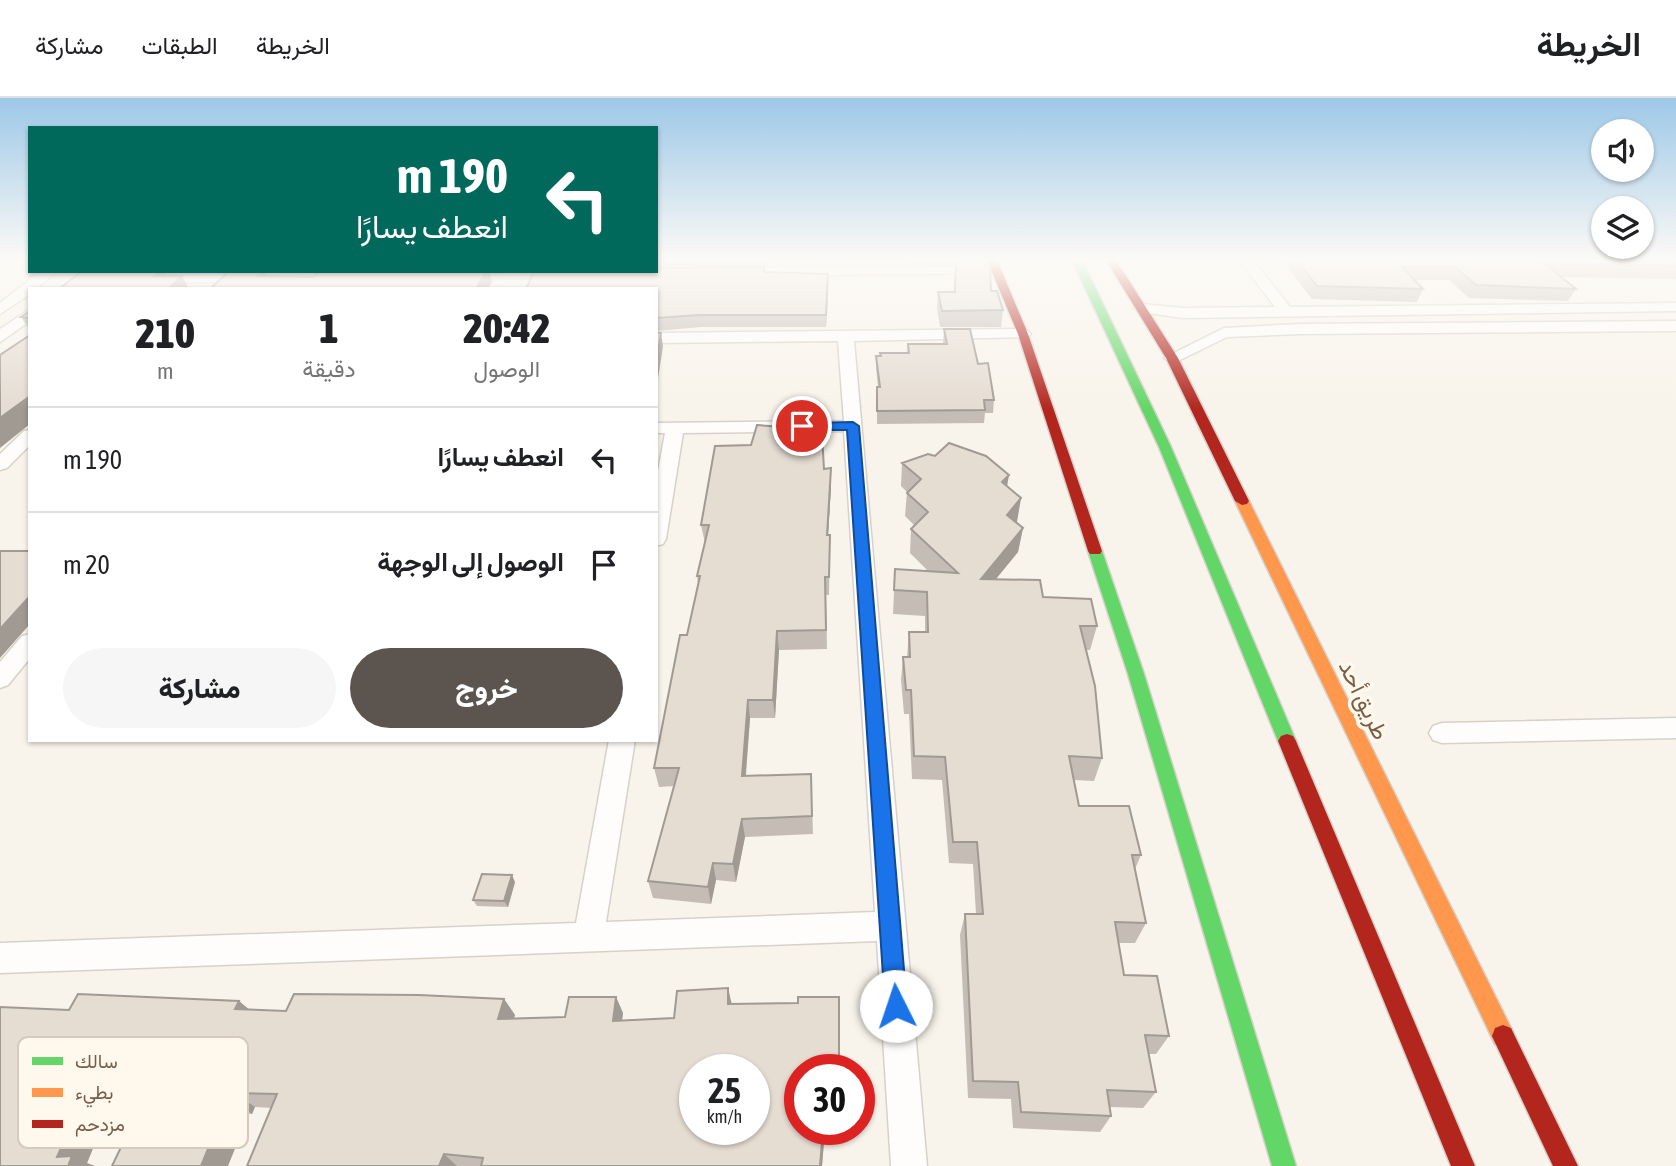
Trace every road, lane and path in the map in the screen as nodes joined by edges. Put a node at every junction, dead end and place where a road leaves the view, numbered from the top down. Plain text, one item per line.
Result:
1 (1013, 310) edge
2 (1100, 310) edge
3 (1142, 310) edge
4 (1156, 310) edge
5 (1417, 310) edge
6 (1311, 311) junction
7 (1225, 312) junction
8 (1286, 312) joint
9 (28, 315) edge
10 (1676, 326) edge
11 (1276, 331) junction
12 (1228, 333) junction
13 (1023, 334) junction
14 (846, 336) junction
15 (0, 337) edge
16 (658, 338) edge
17 (0, 344) edge
18 (20, 344) edge
19 (1172, 358) junction
20 (853, 426) junction
21 (666, 428) edge
22 (28, 437) edge
23 (0, 464) edge
24 (658, 523) edge
25 (28, 644) edge
26 (0, 679) edge
27 (1676, 729) edge
28 (1442, 733) dead end
29 (622, 742) edge
30 (890, 926) junction
31 (589, 937) junction
32 (0, 958) edge
33 (908, 1166) edge
34 (1284, 1166) edge
35 (1464, 1166) edge
36 (1566, 1166) edge

1 - 13 main road
2 - 35 main road
3 - 19 main road, طريق أحد
4 - 7 street
5 - 6 street
6 - 8 street
6 - 11 street
7 - 8 street
7 - 12 street
9 - 15 street
10 - 11 street
11 - 12 street
12 - 19 street
13 - 14 street
13 - 34 main road
14 - 16 street
14 - 20 street
17 - 18 street
19 - 36 main road, طريق أحد
20 - 21 street
20 - 30 street
21 - 24 street
22 - 23 street
25 - 26 street
27 - 28 street
29 - 31 street
30 - 31 street
30 - 33 street
31 - 32 street

